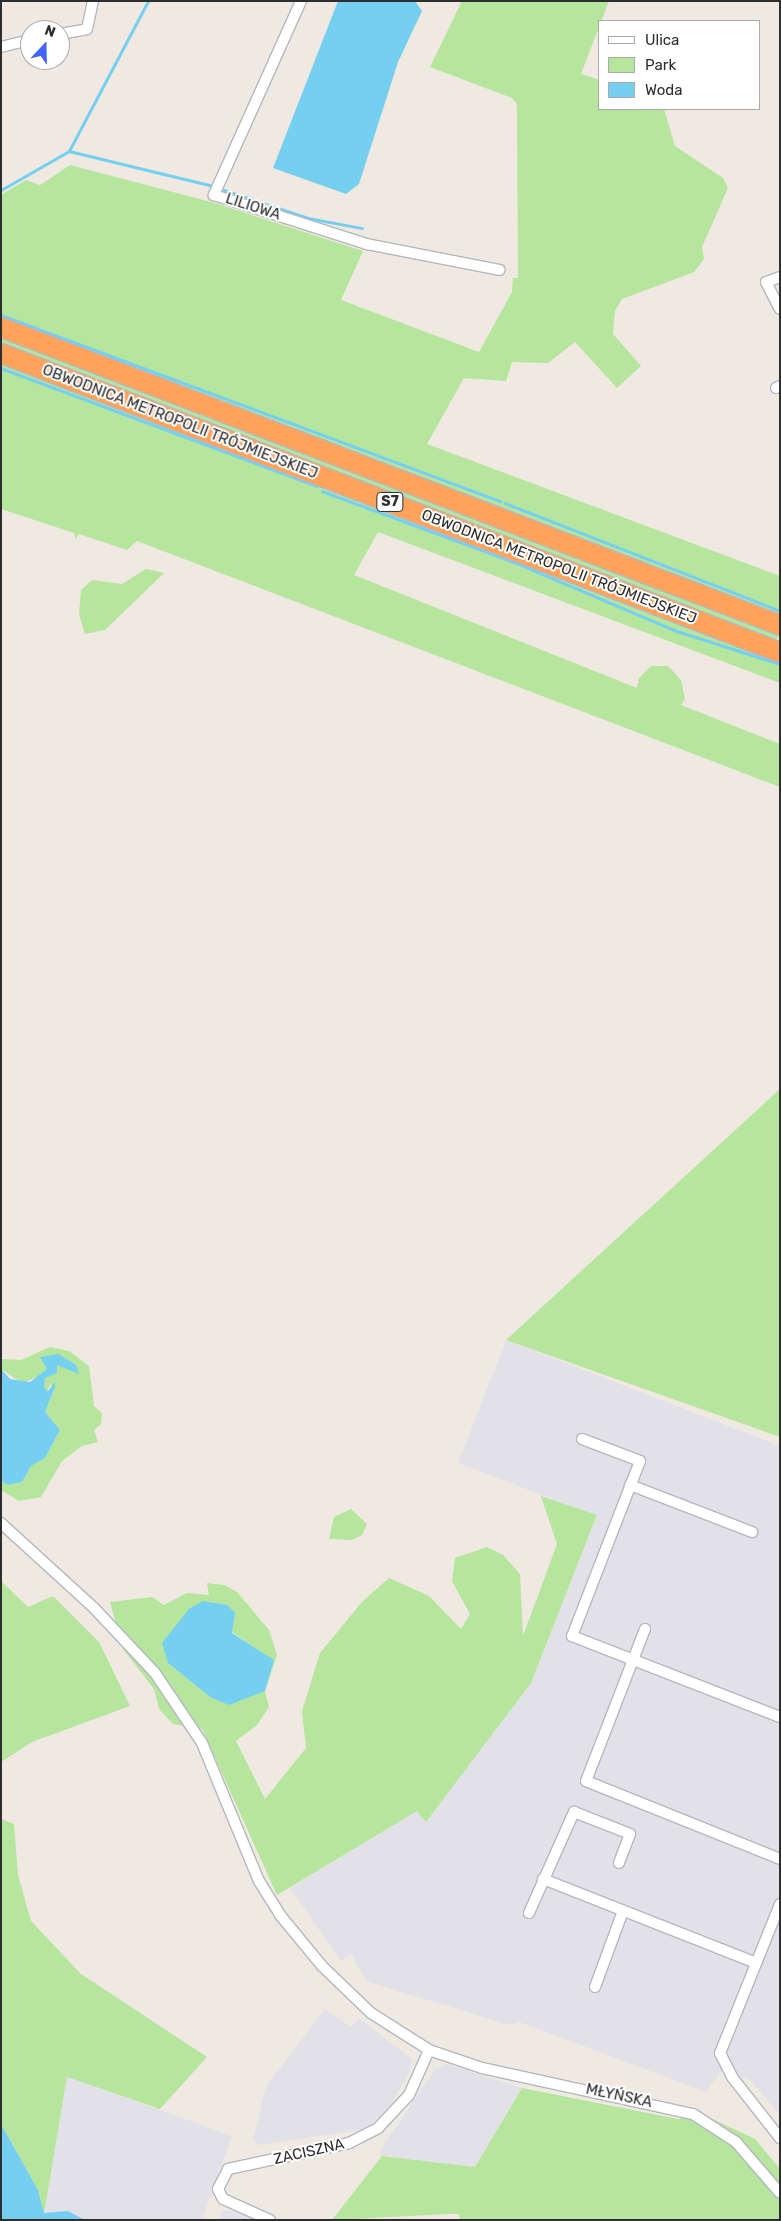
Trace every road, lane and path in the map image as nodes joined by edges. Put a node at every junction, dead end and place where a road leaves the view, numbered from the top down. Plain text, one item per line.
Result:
1 (93, 1) edge
2 (301, 1) edge
3 (70, 32) edge
4 (20, 42) edge
5 (1, 46) edge
6 (499, 270) dead end
7 (780, 277) edge
8 (780, 310) edge
9 (1, 326) edge
10 (1, 353) edge
11 (780, 625) edge
12 (780, 652) edge
13 (582, 1439) dead end
14 (630, 1485) junction
15 (1, 1523) edge
16 (752, 1532) dead end
17 (645, 1630) dead end
18 (634, 1660) junction
19 (780, 1717) edge
20 (780, 1859) edge
21 (618, 1863) dead end
22 (543, 1879) junction
23 (780, 1904) edge
24 (624, 1911) junction
25 (529, 1913) dead end
26 (756, 1962) junction
27 (595, 1987) dead end
28 (429, 2050) junction
29 (780, 2138) edge
30 (780, 2193) edge
31 (270, 2220) edge

1 - 3 street
2 - 6 street, LILIOWA
4 - 5 street
7 - 8 street
9 - 11 highway, OBWODNICA METROPOLII TRÓJMIEJSKIEJ / S7
10 - 12 highway, OBWODNICA METROPOLII TRÓJMIEJSKIEJ / S7
13 - 14 street
14 - 16 street
14 - 18 street
15 - 28 street, MŁYŃSKA
17 - 18 street
18 - 19 street
18 - 20 street
21 - 22 street
22 - 24 street
22 - 25 street
23 - 26 street
24 - 26 street
24 - 27 street
26 - 29 street
28 - 30 street, MŁYŃSKA
28 - 31 street, ZACISZNA

